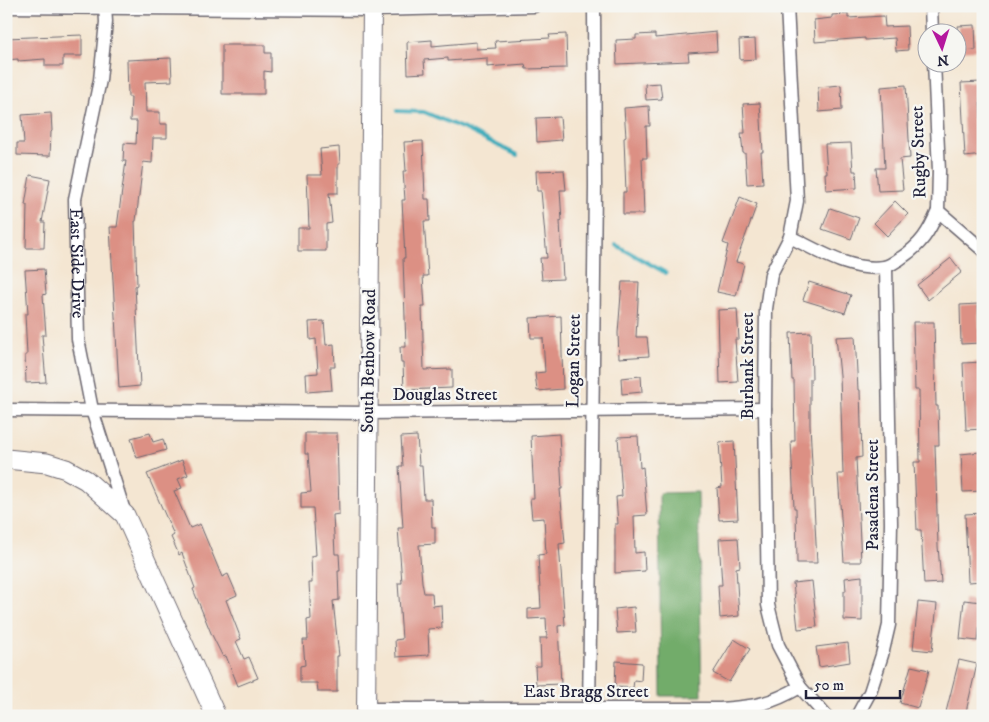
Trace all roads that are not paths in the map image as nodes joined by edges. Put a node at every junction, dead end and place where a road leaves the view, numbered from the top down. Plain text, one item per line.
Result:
1 (105, 6) edge
2 (534, 6) edge
3 (594, 6) edge
4 (787, 6) edge
5 (931, 6) edge
6 (6, 7) edge
7 (176, 7) edge
8 (372, 8) edge
9 (932, 22) edge
10 (934, 72) edge
11 (938, 211) junction
12 (790, 237) junction
13 (983, 250) edge
14 (886, 267) junction
15 (765, 409) junction
16 (6, 410) edge
17 (92, 410) junction
18 (591, 411) junction
19 (368, 413) junction
20 (6, 459) edge
21 (125, 515) junction
22 (800, 687) junction
23 (366, 712) edge
24 (589, 713) edge
25 (216, 716) edge
26 (826, 716) edge
27 (857, 716) edge

1 - 6 street
1 - 7 street
1 - 17 street, East Side Drive
2 - 8 street
3 - 18 street, Logan Street
4 - 12 street, Burbank Street
5 - 9 street
7 - 8 street
8 - 19 main road, South Benbow Road
10 - 11 street, Rugby Street
11 - 13 street, Rugby Street
11 - 14 street
12 - 14 street
12 - 15 street, Burbank Street
14 - 27 street, Pasadena Street
15 - 18 street, Douglas Street
15 - 22 street, Burbank Street
16 - 17 street, Douglas Street
17 - 19 street, Douglas Street
17 - 21 street, East Side Drive
18 - 19 street, Douglas Street
18 - 24 street, Logan Street
19 - 23 main road, South Benbow Road
20 - 21 main road, East Side Drive
21 - 25 main road, East Side Drive
22 - 24 street, East Bragg Street
22 - 26 street, Burbank Street
23 - 24 street, East Bragg Street

